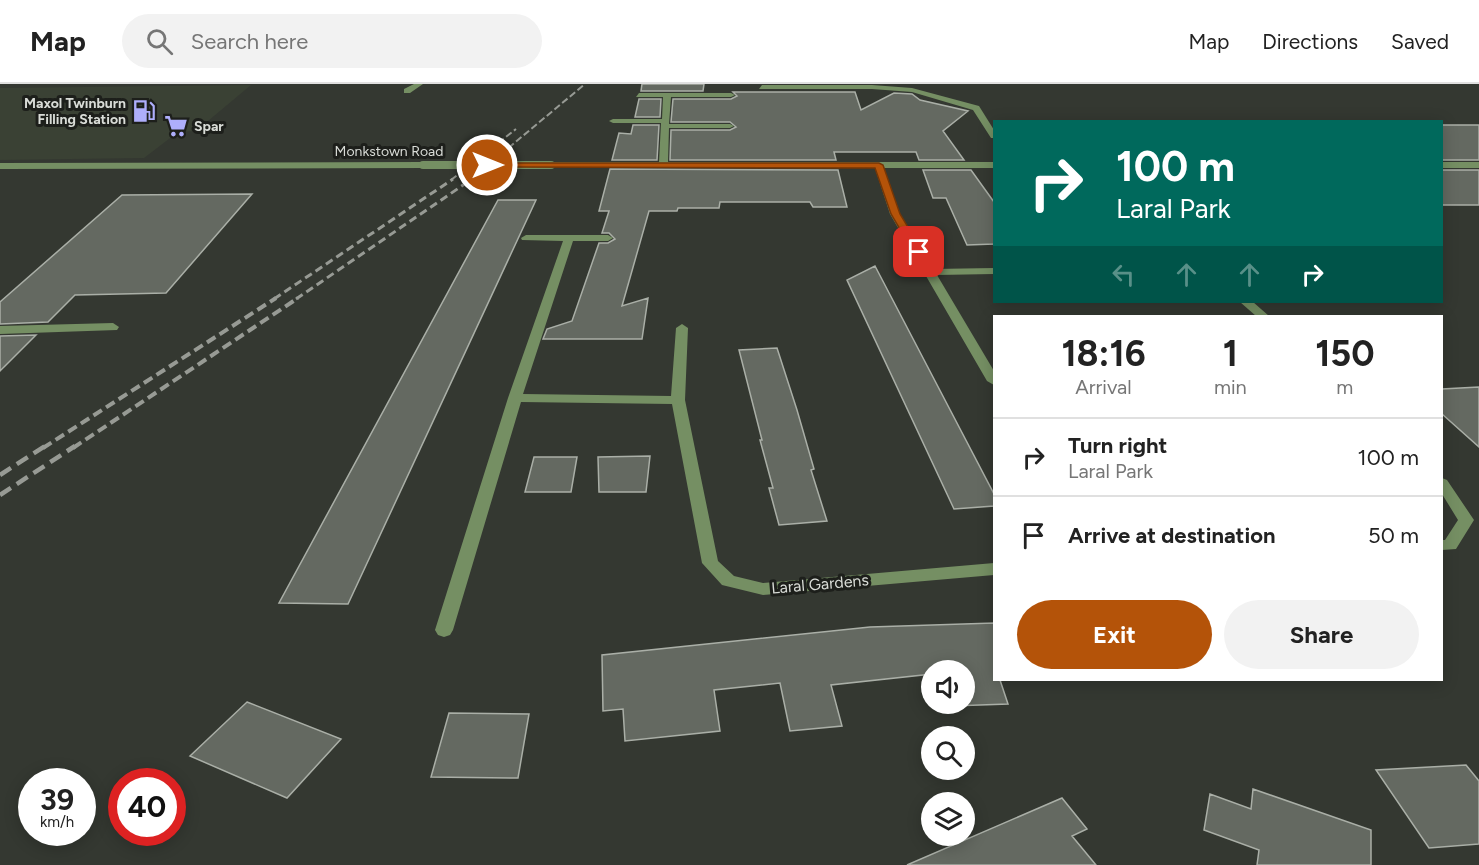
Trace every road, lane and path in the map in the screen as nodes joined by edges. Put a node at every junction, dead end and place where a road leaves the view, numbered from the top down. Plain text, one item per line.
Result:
1 (418, 84) edge
2 (805, 85) edge
3 (762, 87) dead end
4 (407, 91) dead end
5 (731, 94) dead end
6 (639, 95) dead end
7 (667, 95) junction
8 (613, 121) dead end
9 (666, 123) junction
10 (730, 126) dead end
11 (993, 134) edge
12 (663, 165) junction
13 (879, 165) junction
14 (993, 165) edge
15 (1443, 165) edge
16 (1479, 165) edge
17 (0, 166) edge
18 (526, 238) dead end
19 (569, 238) junction
20 (608, 238) dead end
21 (993, 271) edge
22 (930, 272) junction
23 (1247, 303) edge
24 (1262, 315) edge
25 (113, 327) dead end
26 (682, 328) dead end
27 (0, 330) edge
28 (993, 379) edge
29 (515, 398) junction
30 (678, 400) junction
31 (1443, 485) edge
32 (1443, 545) edge
33 (993, 568) edge
34 (444, 630) dead end

1 - 4 street
2 - 3 street
2 - 11 street
5 - 7 street
6 - 7 street
7 - 9 street
8 - 9 street
9 - 10 street
9 - 12 street
12 - 13 street, Monkstown Road
12 - 17 street, Monkstown Road, bridge
13 - 14 street, Monkstown Road
13 - 22 street
15 - 16 street
18 - 19 street
19 - 20 street
19 - 29 street
21 - 22 street
22 - 28 street
23 - 24 street
25 - 27 street
26 - 30 street, Laral Gardens
29 - 30 street
29 - 34 street
30 - 33 street, Laral Gardens
31 - 32 street

